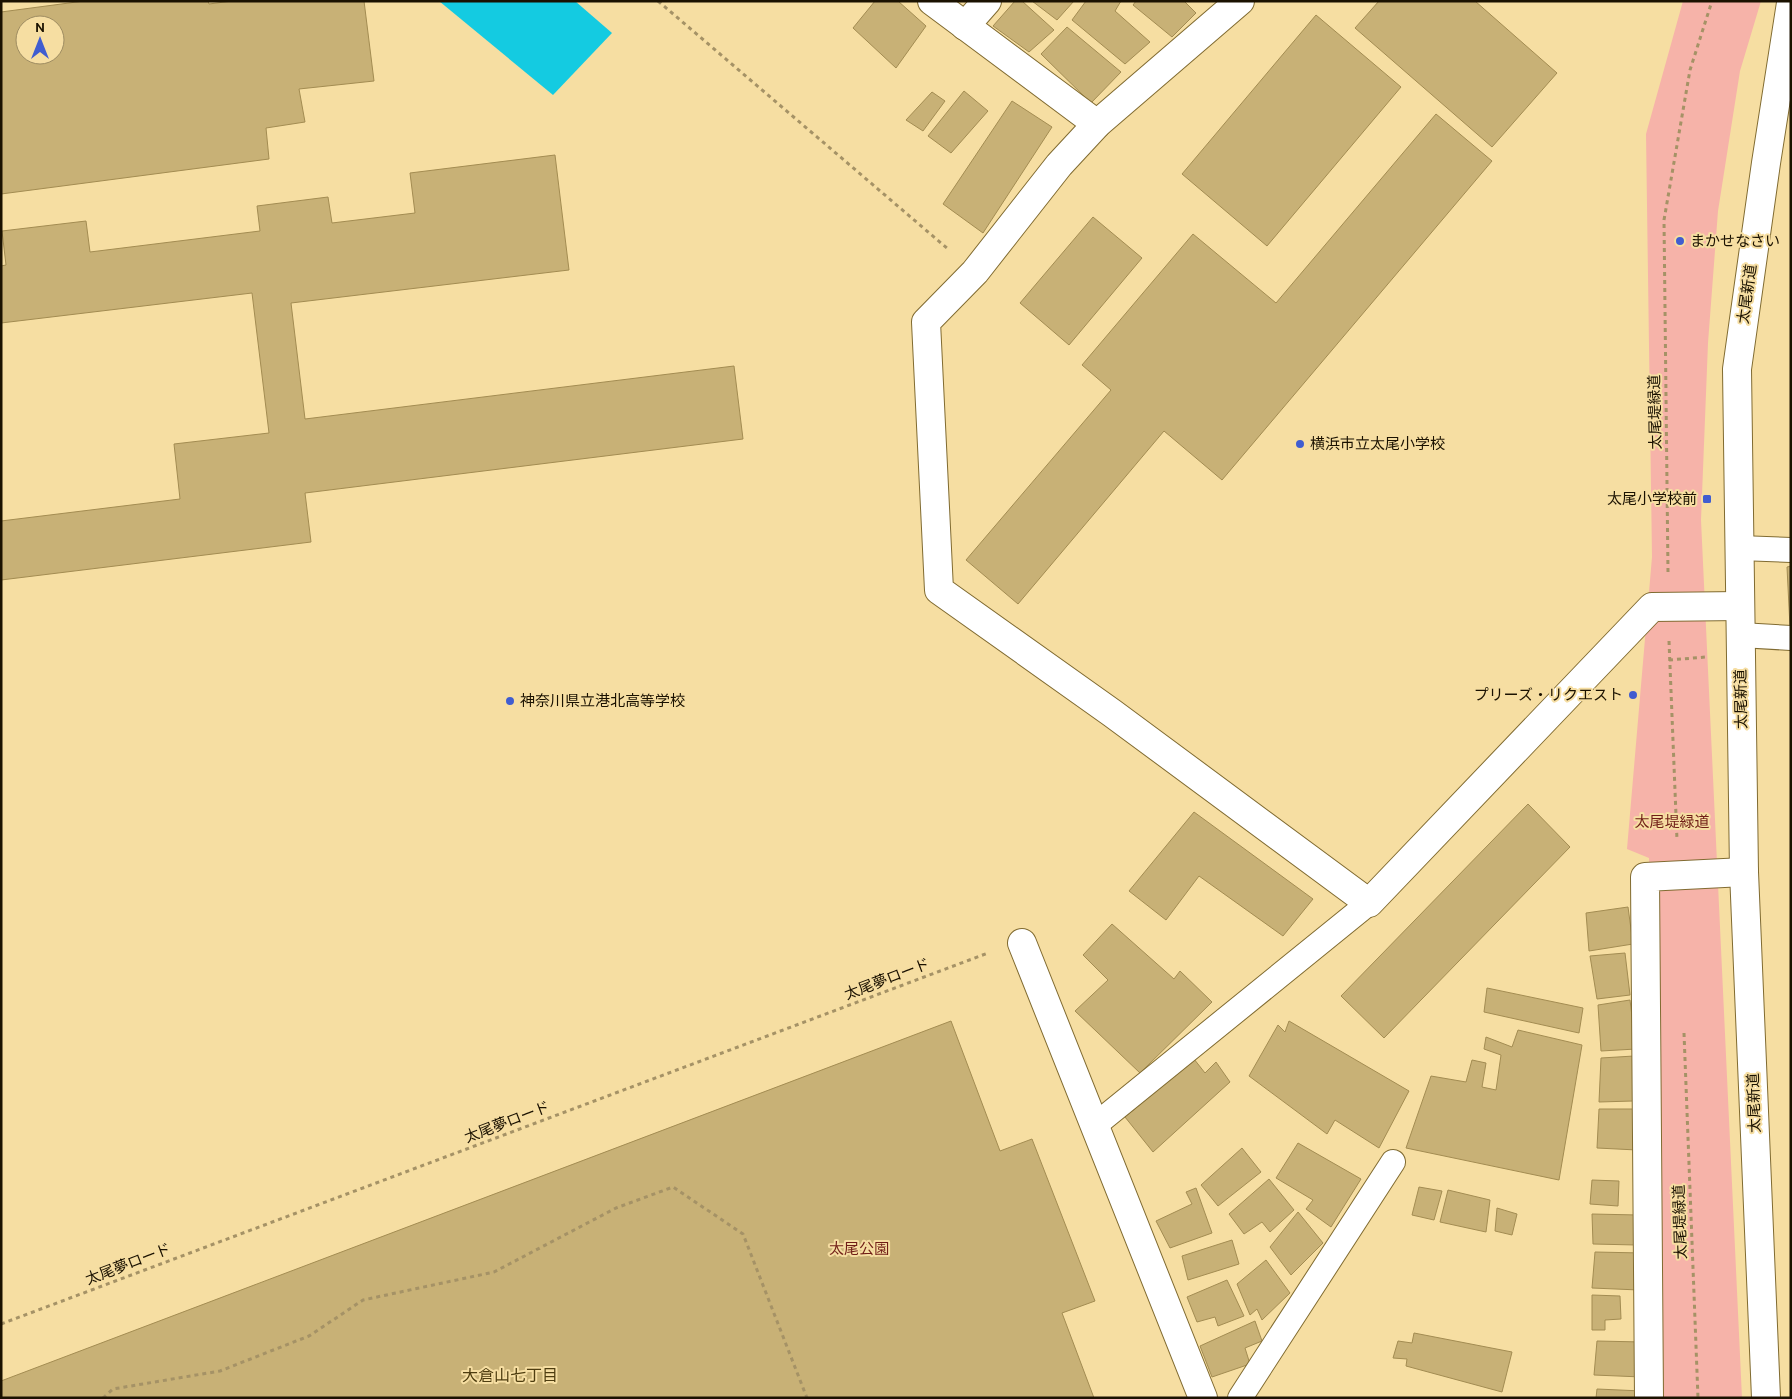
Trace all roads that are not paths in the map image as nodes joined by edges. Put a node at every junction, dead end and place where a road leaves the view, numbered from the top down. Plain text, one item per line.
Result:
1 (932, 1) edge
2 (987, 1) edge
3 (1240, 1) edge
4 (1791, 3) edge
5 (965, 26) junction
6 (1097, 124) junction
7 (1739, 548) junction
8 (1791, 550) edge
9 (1740, 606) junction
10 (1740, 635) junction
11 (1791, 638) edge
12 (1744, 872) junction
13 (1369, 903) junction
14 (1022, 943) road end
15 (1094, 1126) junction
16 (1393, 1162) dead end
17 (1202, 1398) edge
18 (1240, 1398) edge
19 (1649, 1398) edge
20 (1766, 1398) edge

1 - 5 street
2 - 5 street
3 - 6 street
4 - 7 street, 太尾新道
5 - 6 street
6 - 13 street
7 - 8 lane
7 - 9 street, 太尾新道
9 - 10 street, 太尾新道
9 - 13 street
10 - 11 lane
10 - 12 street, 太尾新道
12 - 19 street
12 - 20 street, 太尾新道
13 - 15 lane
14 - 15 street
15 - 17 street
16 - 18 lane

